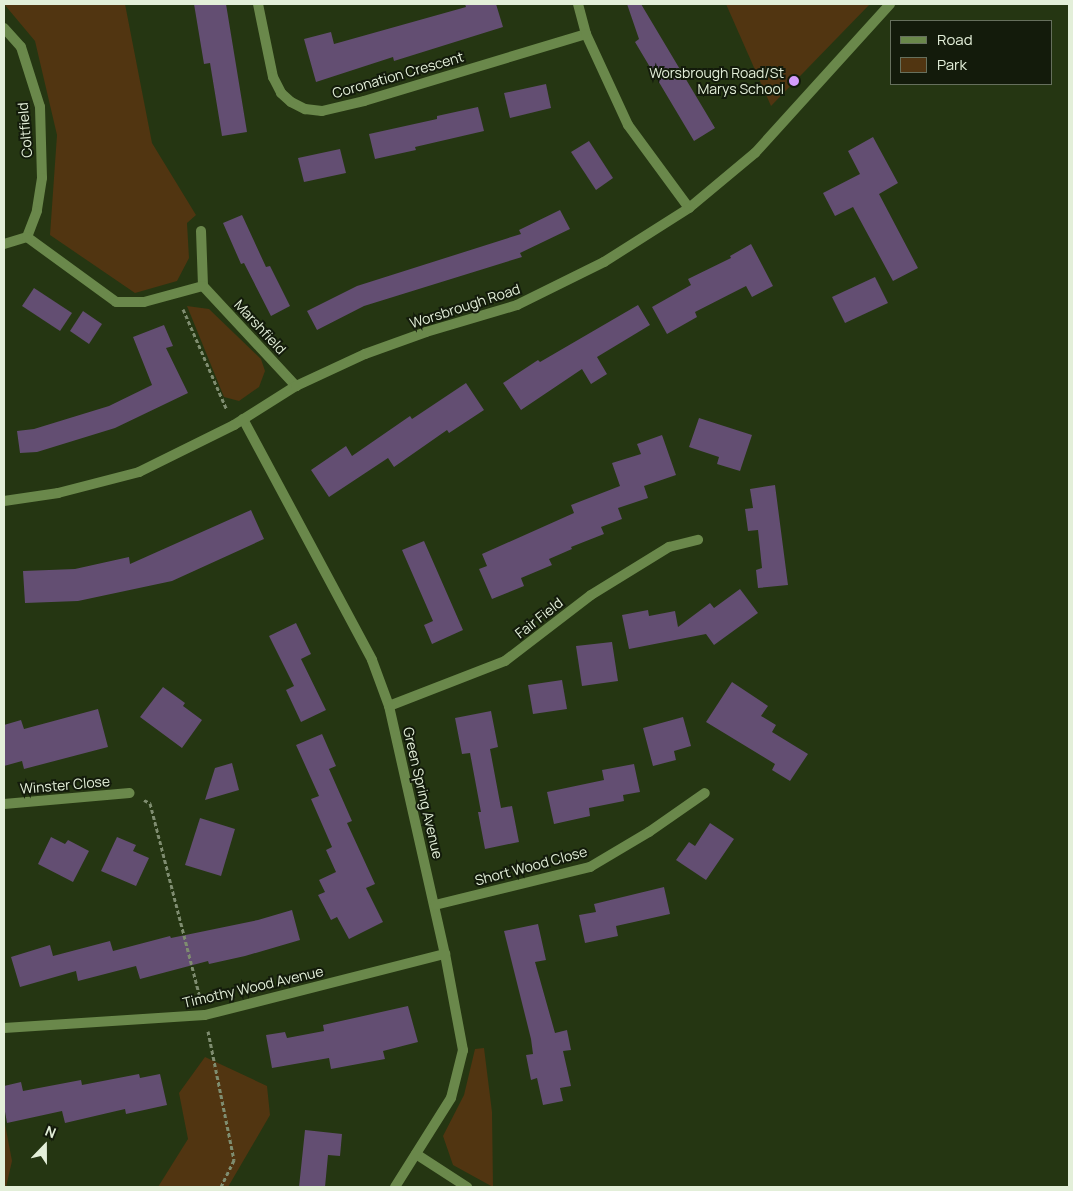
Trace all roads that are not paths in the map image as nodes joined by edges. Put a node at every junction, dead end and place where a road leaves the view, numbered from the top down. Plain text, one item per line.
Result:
1 (258, 4) edge
2 (578, 4) edge
3 (890, 4) edge
4 (4, 28) edge
5 (586, 34) junction
6 (689, 208) junction
7 (201, 231) dead end
8 (27, 237) junction
9 (4, 244) edge
10 (203, 286) junction
11 (296, 386) junction
12 (243, 419) junction
13 (4, 502) edge
14 (698, 540) dead end
15 (389, 706) junction
16 (130, 793) road end
17 (705, 793) dead end
18 (4, 804) edge
19 (435, 905) junction
20 (445, 954) junction
21 (4, 1028) edge
22 (416, 1154) junction
23 (395, 1187) edge
24 (467, 1187) edge

1 - 5 street, Coronation Crescent
2 - 5 street
3 - 6 street, Worsbrough Road
4 - 8 street, Coltfield
5 - 6 street
6 - 11 street, Worsbrough Road
7 - 10 street
8 - 9 street
8 - 10 street
10 - 11 street, Marshfield
11 - 12 street, Worsbrough Road
12 - 13 street, Worsbrough Road
12 - 15 street, Green Spring Avenue
14 - 15 street, Fair Field
15 - 19 street, Green Spring Avenue
16 - 18 street, Winster Close
17 - 19 street, Short Wood Close
19 - 20 street, Green Spring Avenue
20 - 21 street, Timothy Wood Avenue
20 - 22 street, Green Spring Avenue
22 - 23 street, Green Spring Avenue
22 - 24 street

